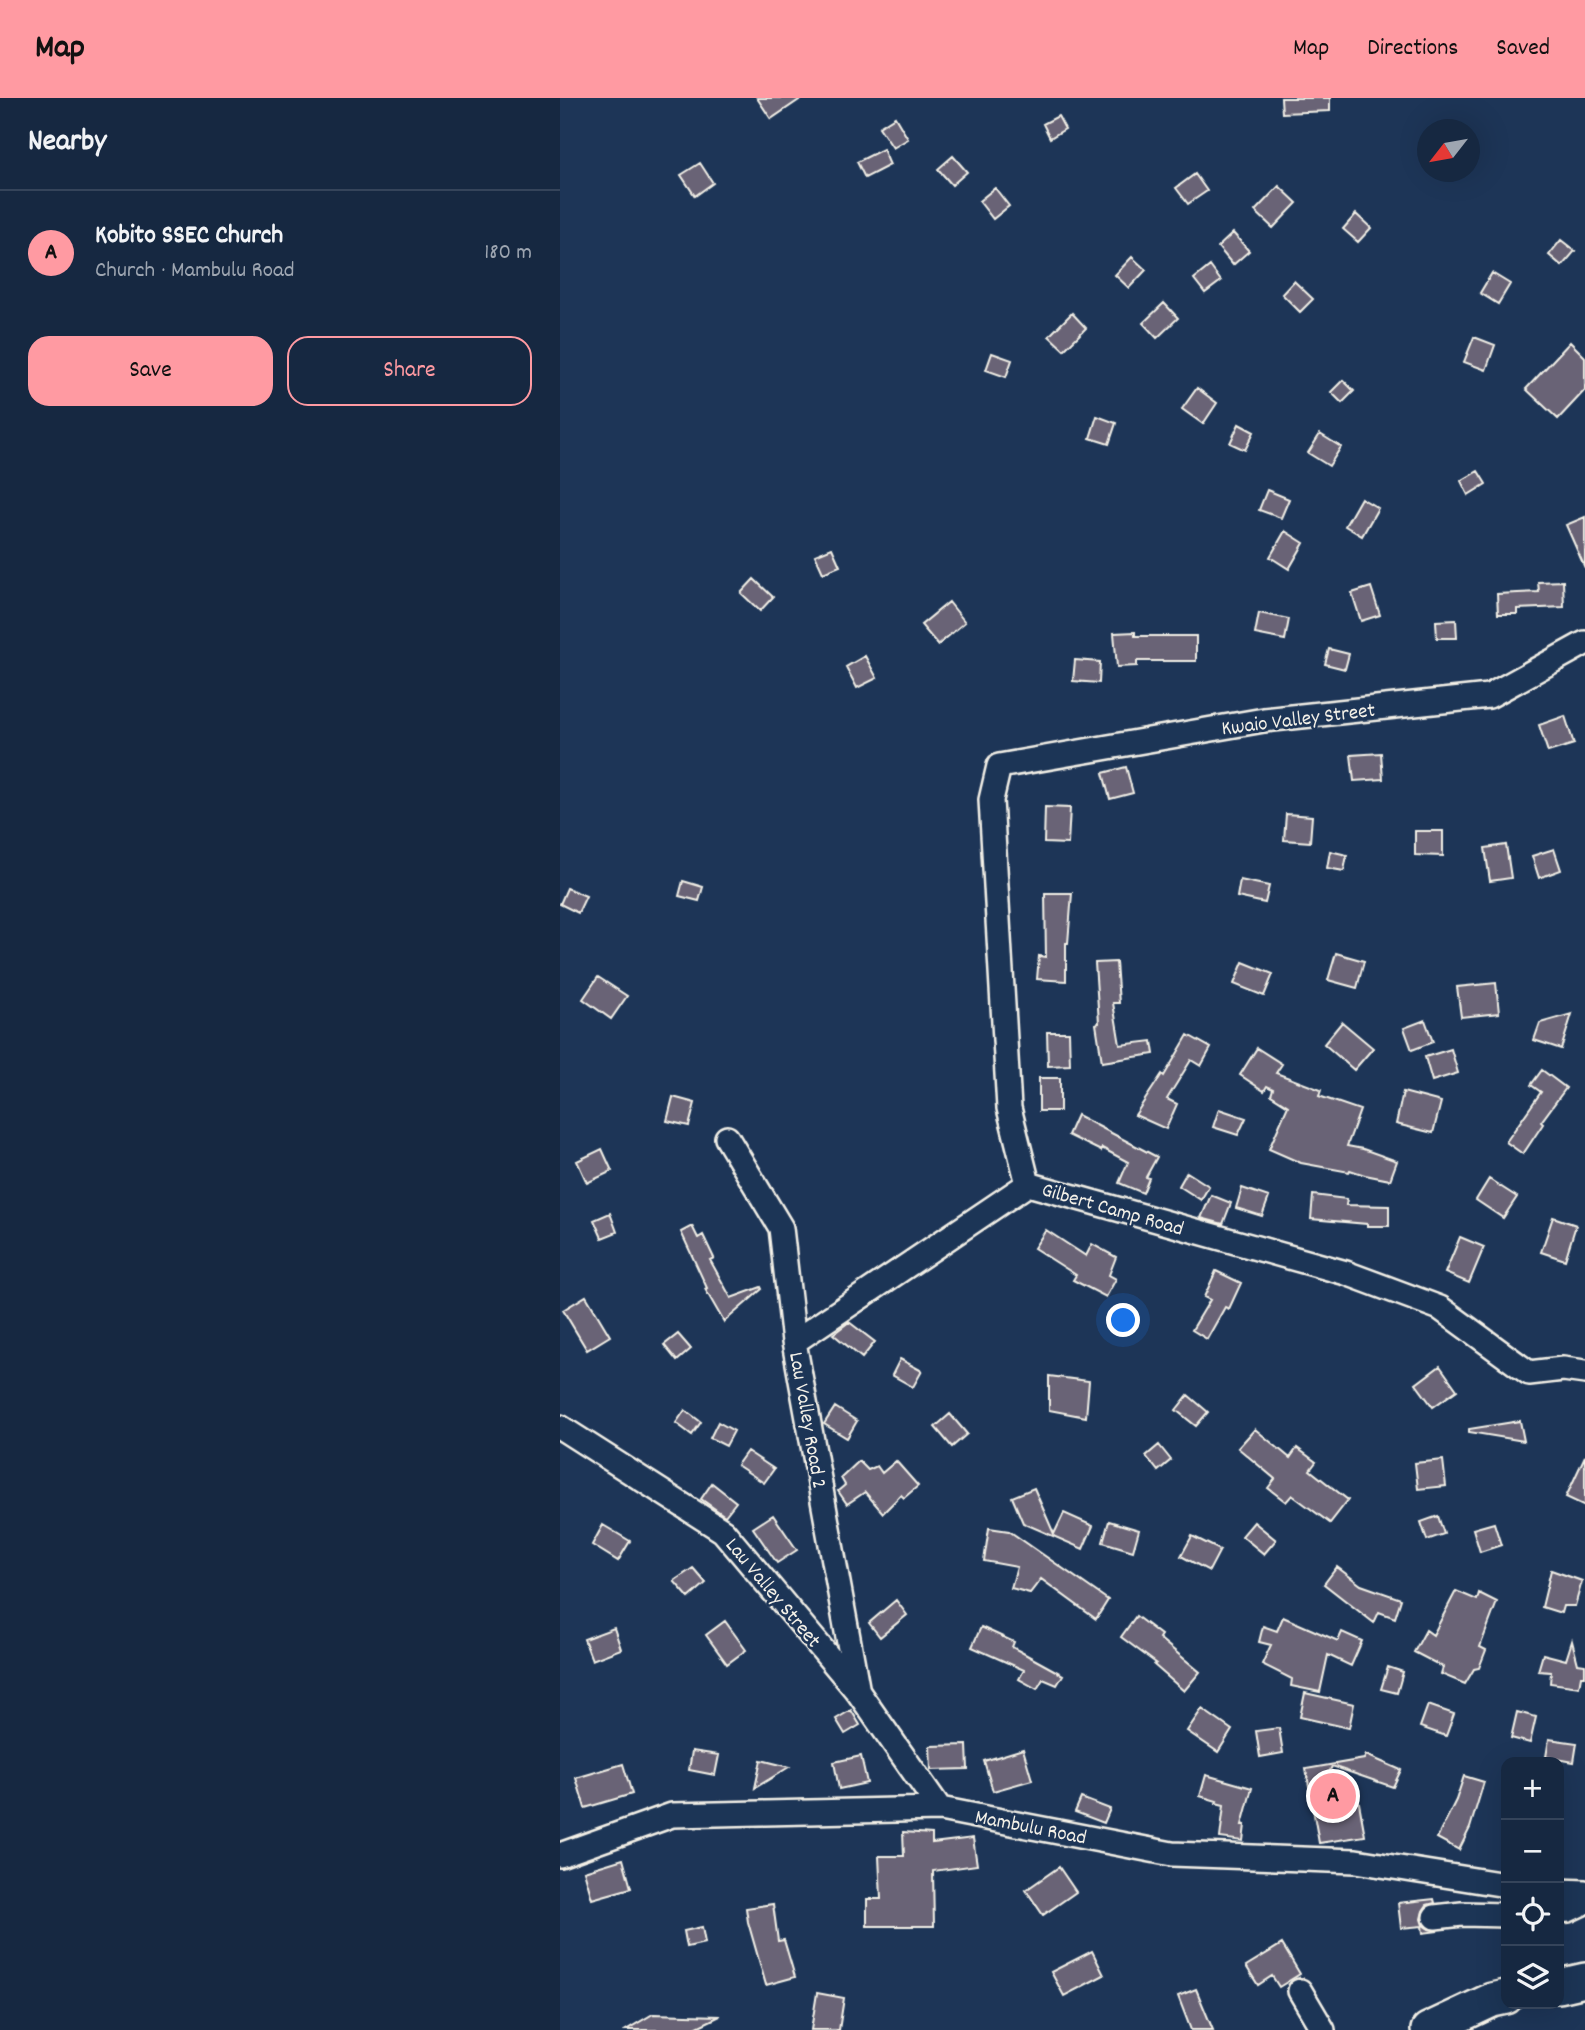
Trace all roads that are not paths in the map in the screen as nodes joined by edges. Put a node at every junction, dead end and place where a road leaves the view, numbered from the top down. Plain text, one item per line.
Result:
1 (1585, 643) edge
2 (999, 766) joint
3 (727, 1138) dead end
4 (1028, 1184) junction
5 (794, 1342) junction
6 (1585, 1372) edge
7 (560, 1427) edge
8 (858, 1692) junction
9 (940, 1809) junction
10 (560, 1855) edge
11 (1501, 1884) edge
12 (1564, 1891) edge
13 (1585, 1892) edge
14 (1585, 1902) edge
15 (1564, 1910) edge
16 (1501, 1915) edge
17 (1435, 1917) dead end
18 (1585, 1980) edge
19 (1564, 1985) edge
20 (1300, 1992) dead end
21 (1501, 1998) edge
22 (1434, 2029) edge
23 (1323, 2030) edge

1 - 2 street, Kwaio Valley Street
2 - 4 street, Gilbert Camp Road
3 - 5 street
4 - 5 street, Lau Valley Road 2
4 - 6 street, Gilbert Camp Road
5 - 8 street, Lau Valley Road 2
7 - 8 street, Lau Valley Street
8 - 9 street, Lau Valley Street
9 - 10 street, Mambulu Road
9 - 11 street, Mambulu Road
12 - 13 street
14 - 15 street
16 - 17 street
18 - 19 street
20 - 23 street
21 - 22 street

